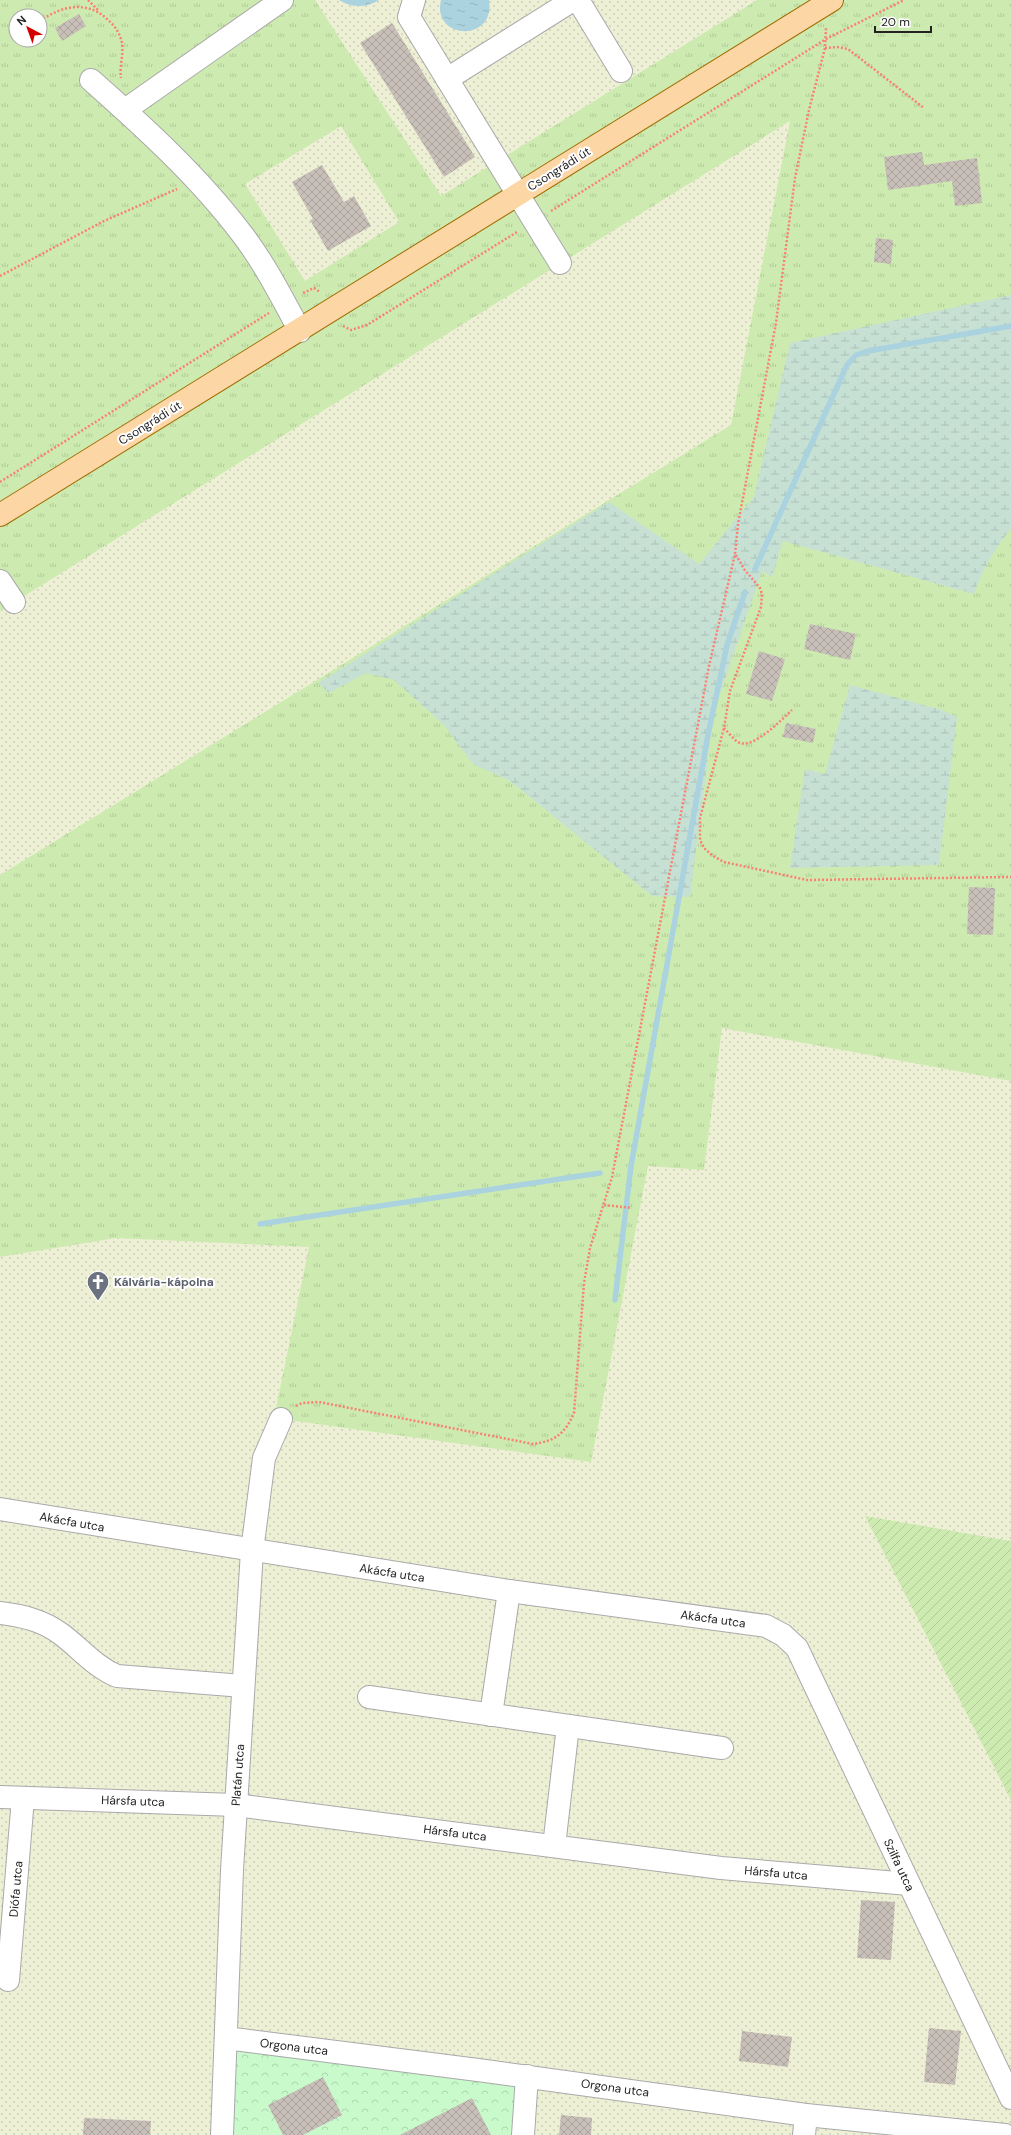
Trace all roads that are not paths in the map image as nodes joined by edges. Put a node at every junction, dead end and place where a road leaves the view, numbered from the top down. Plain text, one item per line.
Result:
1 (282, 0) edge
2 (414, 0) edge
3 (572, 0) edge
4 (578, 0) edge
5 (826, 4) edge
6 (542, 8) edge
7 (621, 71) dead end
8 (447, 79) junction
9 (91, 80) dead end
10 (126, 110) junction
11 (518, 195) junction
12 (560, 263) dead end
13 (300, 331) junction
14 (0, 515) edge
15 (0, 582) edge
16 (14, 602) dead end
17 (281, 1419) road end
18 (0, 1509) edge
19 (252, 1551) junction
20 (508, 1591) junction
21 (0, 1613) edge
22 (784, 1634) joint
23 (244, 1686) junction
24 (368, 1697) dead end
25 (490, 1715) junction
26 (568, 1726) junction
27 (722, 1748) dead end
28 (0, 1797) edge
29 (23, 1798) junction
30 (236, 1805) junction
31 (554, 1846) junction
32 (909, 1884) junction
33 (8, 1980) dead end
34 (226, 2038) junction
35 (527, 2076) junction
36 (1011, 2098) edge
37 (805, 2125) edge
38 (222, 2135) edge
39 (523, 2135) edge
40 (1005, 2135) edge

1 - 10 street
2 - 8 street
3 - 6 street
4 - 7 street
5 - 11 main road, Csongrádi út
6 - 8 street
8 - 11 street
9 - 10 street
10 - 13 street
11 - 12 street
11 - 13 main road, Csongrádi út
13 - 14 main road, Csongrádi út
15 - 16 street
17 - 19 street, Platán utca
18 - 19 street, Akácfa utca
19 - 20 street, Akácfa utca
19 - 23 street, Platán utca
20 - 22 street, Akácfa utca
20 - 25 street
21 - 23 street
22 - 32 street, Szilfa utca
23 - 30 street, Platán utca
24 - 25 street
25 - 26 street
26 - 27 street
26 - 31 street
28 - 29 street, Hársfa utca
29 - 30 street, Hársfa utca
29 - 33 street, Diófa utca
30 - 31 street, Hársfa utca
30 - 34 street, Platán utca
31 - 32 street, Hársfa utca
32 - 36 street, Szilfa utca
34 - 35 street, Orgona utca
34 - 38 street, Platán utca
35 - 37 street, Orgona utca
35 - 39 street
37 - 40 street, Orgona utca

